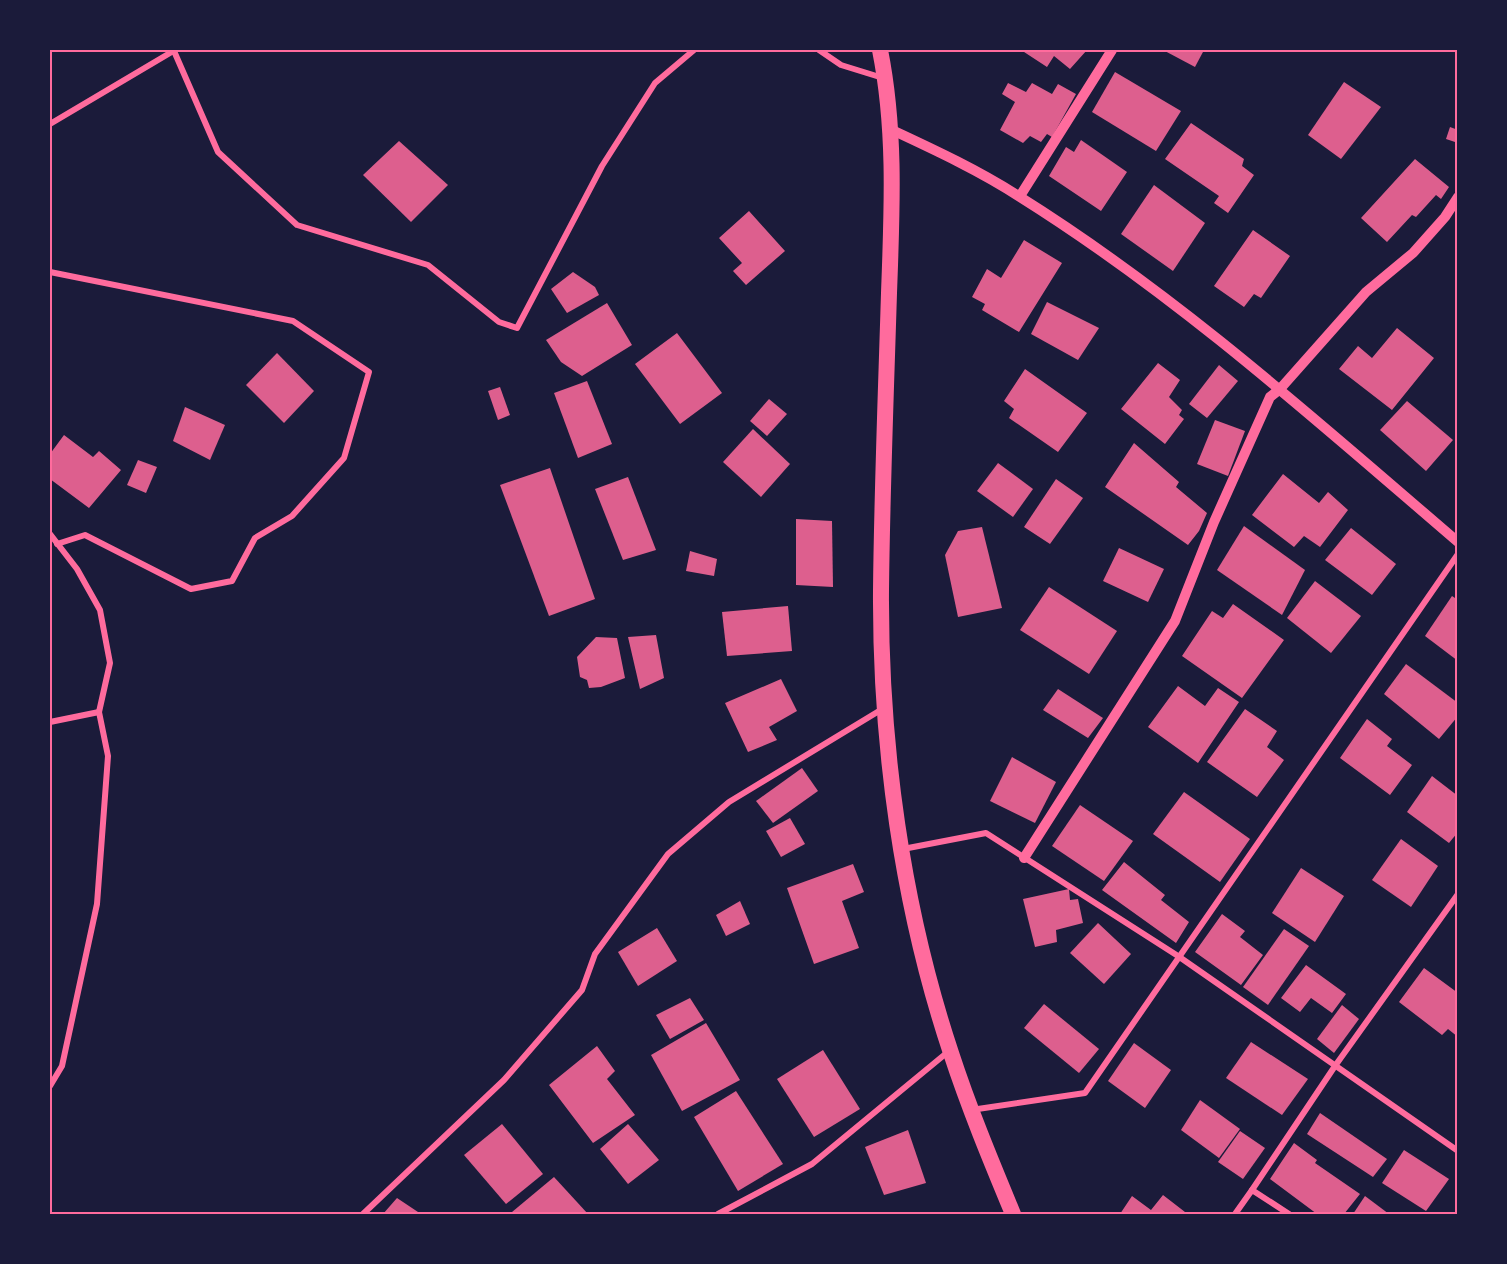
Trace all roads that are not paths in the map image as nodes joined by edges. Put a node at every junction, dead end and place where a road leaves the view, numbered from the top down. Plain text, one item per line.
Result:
1 (174, 50) edge
2 (694, 50) edge
3 (819, 50) edge
4 (880, 50) edge
5 (1112, 50) edge
6 (886, 79) junction
7 (50, 124) edge
8 (892, 130) junction
9 (1020, 196) junction
10 (1458, 197) edge
11 (50, 272) edge
12 (1280, 389) junction
13 (50, 534) edge
14 (1458, 542) edge
15 (57, 544) junction
16 (1458, 554) edge
17 (884, 708) junction
18 (99, 712) junction
19 (50, 722) edge
20 (902, 849) junction
21 (1024, 858) junction
22 (1458, 894) edge
23 (1178, 956) junction
24 (950, 1050) junction
25 (1335, 1066) junction
26 (50, 1086) edge
27 (970, 1110) junction
28 (1458, 1151) edge
29 (1252, 1190) junction
30 (363, 1215) edge
31 (718, 1215) edge
32 (1013, 1215) edge
33 (1235, 1215) edge
34 (1289, 1215) edge

1 - 2 street
1 - 7 street
3 - 6 street
4 - 6 highway
5 - 9 street
6 - 8 highway
8 - 9 street
8 - 17 highway
9 - 12 street
10 - 12 street
11 - 15 street
12 - 14 street
12 - 21 street
13 - 15 street
15 - 18 street
16 - 23 street
17 - 20 highway
17 - 30 street
18 - 19 street
18 - 26 street
20 - 21 street
20 - 24 highway
21 - 23 street
22 - 25 street
23 - 25 street
23 - 27 street
24 - 27 highway
24 - 31 street
25 - 28 street
25 - 29 street
27 - 32 highway
29 - 33 street
29 - 34 street

